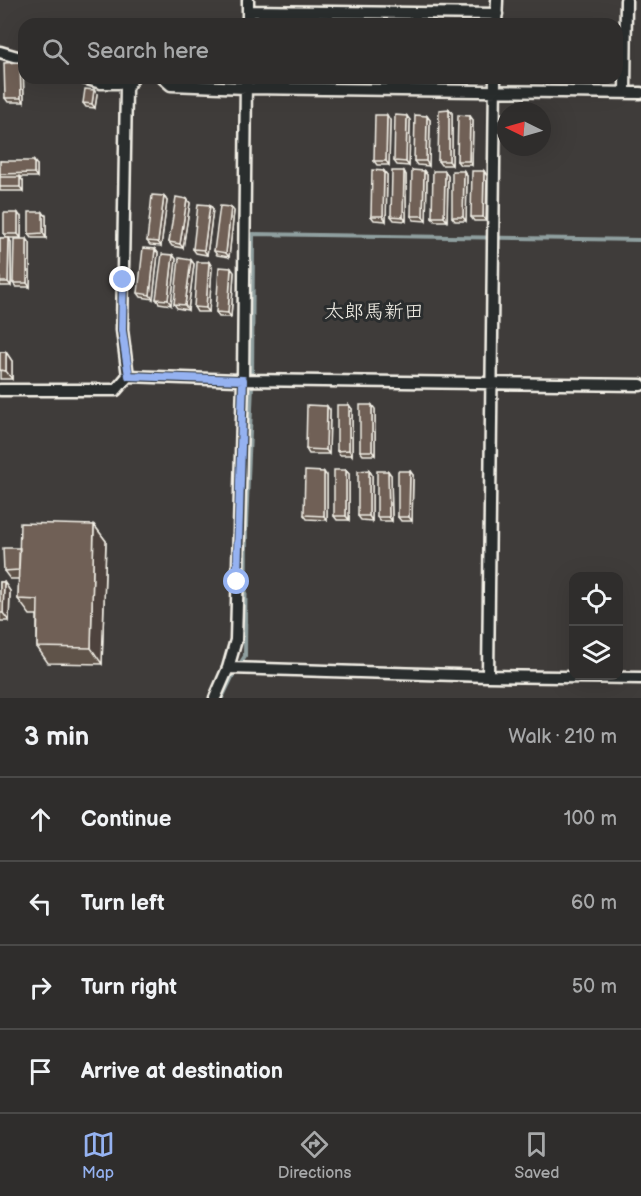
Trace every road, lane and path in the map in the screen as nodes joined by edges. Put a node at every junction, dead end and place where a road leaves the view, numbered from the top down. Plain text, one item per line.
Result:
1 (497, 0) edge
2 (626, 0) edge
3 (248, 5) edge
4 (478, 18) edge
5 (496, 18) edge
6 (0, 52) edge
7 (18, 57) edge
8 (129, 84) edge
9 (170, 84) edge
10 (208, 84) edge
11 (246, 84) edge
12 (282, 84) edge
13 (495, 84) edge
14 (495, 90) junction
15 (625, 93) junction
16 (641, 93) edge
17 (129, 376) junction
18 (243, 380) junction
19 (492, 383) junction
20 (641, 385) edge
21 (0, 390) edge
22 (228, 668) junction
23 (488, 676) junction
24 (641, 678) edge
25 (215, 698) edge

1 - 5 street
2 - 15 street
3 - 4 street
6 - 7 street
8 - 17 street
9 - 10 street
11 - 18 street
12 - 14 street
13 - 14 street
14 - 15 street
14 - 19 street
15 - 16 street
17 - 18 street
17 - 21 street
18 - 19 street
18 - 22 street
19 - 20 street
19 - 23 street
22 - 23 street
22 - 25 street
23 - 24 street

